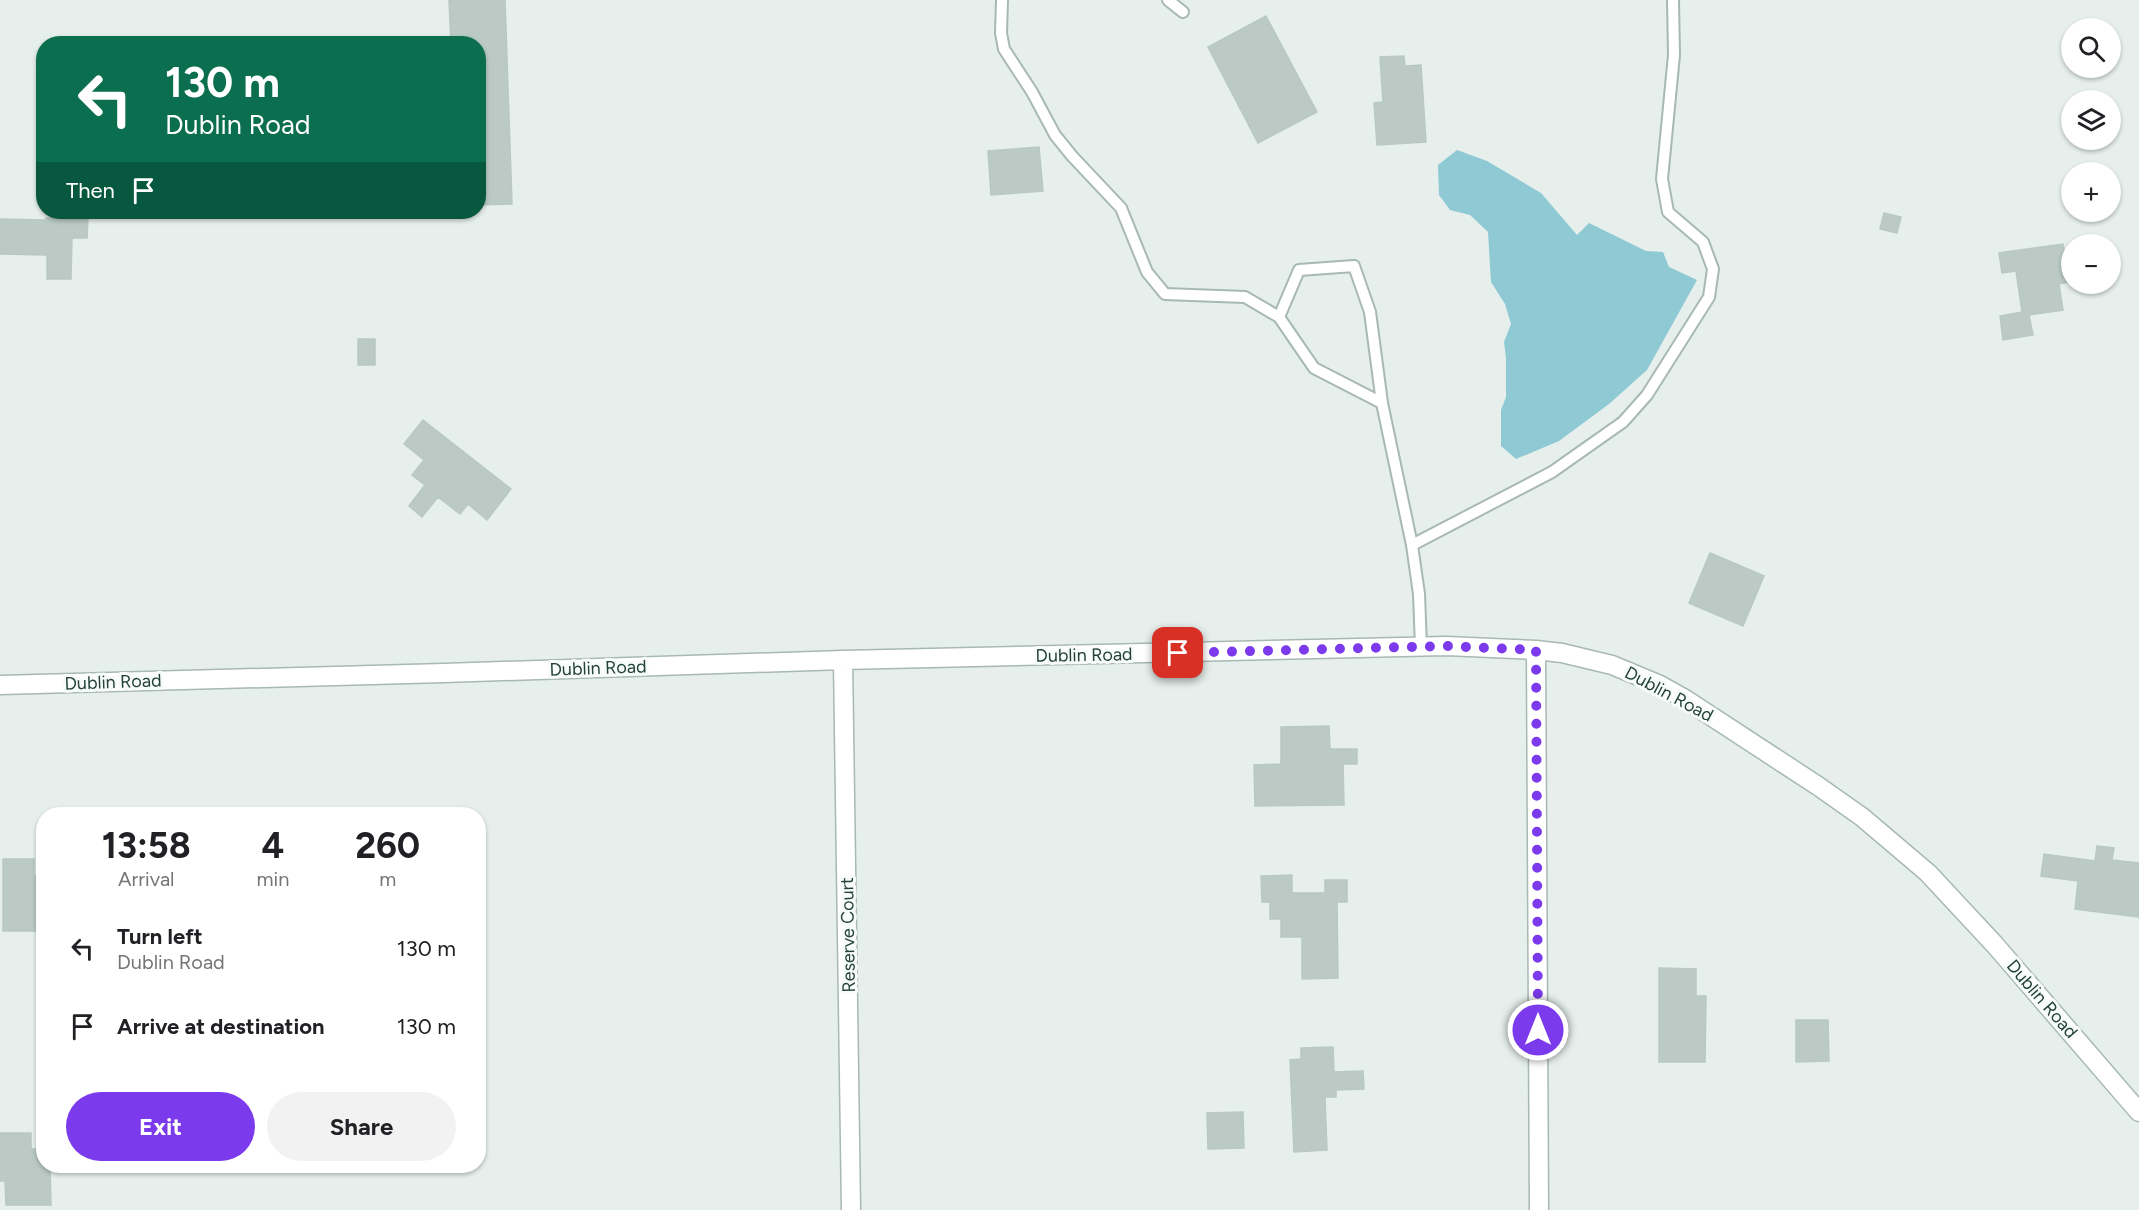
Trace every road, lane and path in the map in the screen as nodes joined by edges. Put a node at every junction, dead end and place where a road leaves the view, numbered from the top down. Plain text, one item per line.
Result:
1 (1002, 0) edge
2 (1168, 0) edge
3 (1673, 0) edge
4 (1183, 12) dead end
5 (1279, 317) junction
6 (1382, 403) junction
7 (1412, 544) junction
8 (1421, 647) junction
9 (1536, 650) junction
10 (843, 660) junction
11 (0, 685) edge
12 (2139, 1112) edge
13 (851, 1210) edge
14 (1539, 1210) edge

1 - 5 lane
2 - 4 lane
3 - 7 lane
5 - 6 lane
5 - 6 lane
6 - 7 lane
7 - 8 lane
8 - 9 street, Dublin Road
8 - 10 street, Dublin Road
9 - 12 street, Dublin Road
9 - 14 street
10 - 11 street, Dublin Road
10 - 13 street, Reserve Court

